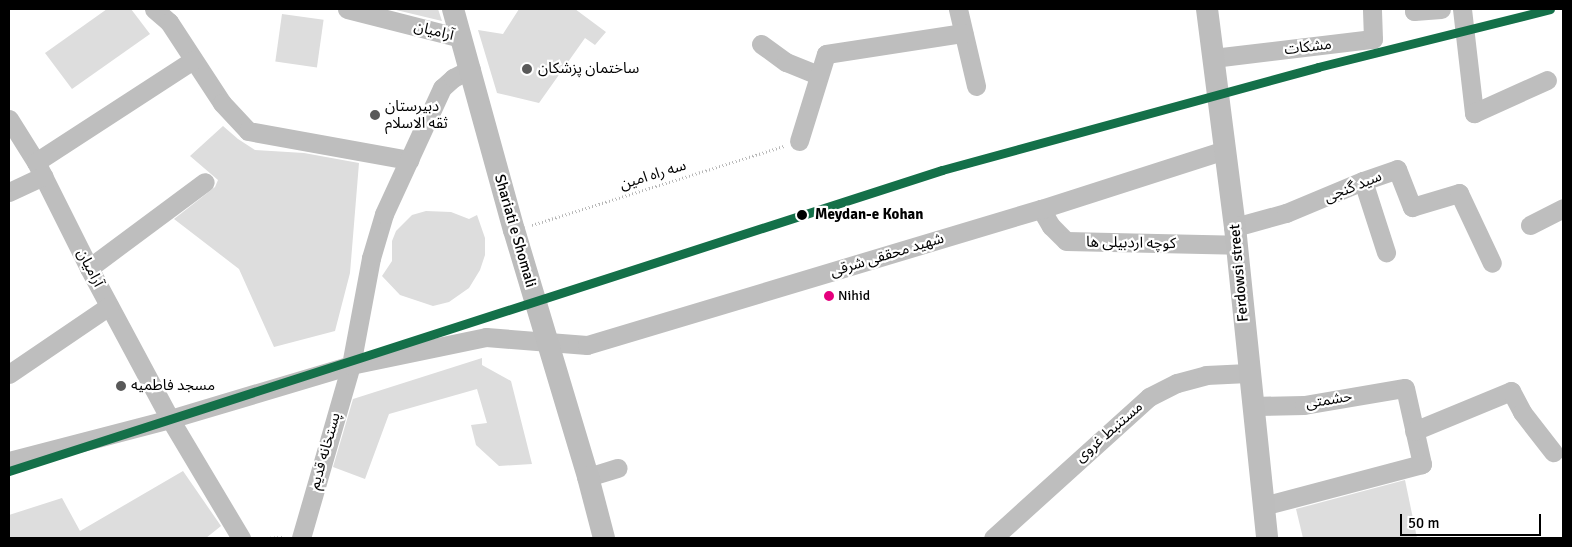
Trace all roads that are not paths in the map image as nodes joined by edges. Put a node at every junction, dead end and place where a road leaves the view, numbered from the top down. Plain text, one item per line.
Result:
1 (154, 9) edge
2 (348, 9) edge
3 (453, 9) edge
4 (958, 9) edge
5 (1207, 9) edge
6 (1372, 9) edge
7 (1414, 9) edge
8 (1441, 9) edge
9 (1462, 9) edge
10 (963, 33) junction
11 (462, 38) junction
12 (761, 44) dead end
13 (1213, 58) junction
14 (193, 60) junction
15 (471, 69) junction
16 (818, 75) junction
17 (1548, 80) dead end
18 (976, 86) dead end
19 (9, 119) edge
20 (799, 141) road end
21 (1225, 150) junction
22 (408, 160) junction
23 (40, 169) junction
24 (1363, 181) junction
25 (205, 182) dead end
26 (9, 192) edge
27 (1563, 208) edge
28 (1041, 209) junction
29 (1530, 225) dead end
30 (1236, 236) junction
31 (1386, 252) dead end
32 (1492, 263) dead end
33 (89, 268) junction
34 (109, 306) junction
35 (547, 343) junction
36 (351, 365) junction
37 (1248, 373) junction
38 (9, 374) edge
39 (1252, 406) junction
40 (170, 418) junction
41 (1414, 432) junction
42 (1553, 452) dead end
43 (9, 461) edge
44 (618, 468) dead end
45 (588, 477) junction
46 (1263, 506) junction
47 (301, 537) edge
48 (241, 538) edge
49 (604, 538) edge
50 (993, 538) edge
51 (1267, 538) edge

1 - 14 street
2 - 11 street, آرامیان
3 - 11 main road, Shariati e Shomali
4 - 10 street
5 - 13 main road, Ferdowsi street
6 - 13 street, مشکات
7 - 8 street
9 - 17 street
10 - 16 street
10 - 18 street
11 - 15 main road, Shariati e Shomali
12 - 16 street
13 - 21 main road, Ferdowsi street
14 - 22 street
14 - 23 street
15 - 22 street, پستخانه قدیم
15 - 35 main road, Shariati e Shomali
16 - 20 street
19 - 23 street, آرامیان
21 - 28 street, شهید محققی شرقی
21 - 30 main road, Ferdowsi street
22 - 36 street, پستخانه قدیم
23 - 26 street
23 - 33 street, آرامیان
24 - 30 street, سید گنجی
24 - 31 street
24 - 32 street, سید گنجی
25 - 33 street
27 - 29 street
28 - 30 street, کوچه اردبیلی ها
28 - 35 street, شهید محققی شرقی
30 - 37 main road, Ferdowsi street
33 - 34 street, آرامیان
34 - 38 street
34 - 40 street, آرامیان
35 - 36 street, شهید محققی شرقی
35 - 45 main road, Shariati e Shomali
36 - 40 street, شهید محققی شرقی
36 - 47 street, پستخانه قدیم
37 - 39 main road, Ferdowsi street
37 - 50 street, مستنبط غروی
39 - 41 street, حشمتی
39 - 46 main road, Ferdowsi street
40 - 43 street, شهید محققی شرقی
40 - 48 street, آرامیان
41 - 42 street
41 - 46 street
44 - 45 street
45 - 49 main road, Shariati e Shomali
46 - 51 main road, Ferdowsi street

